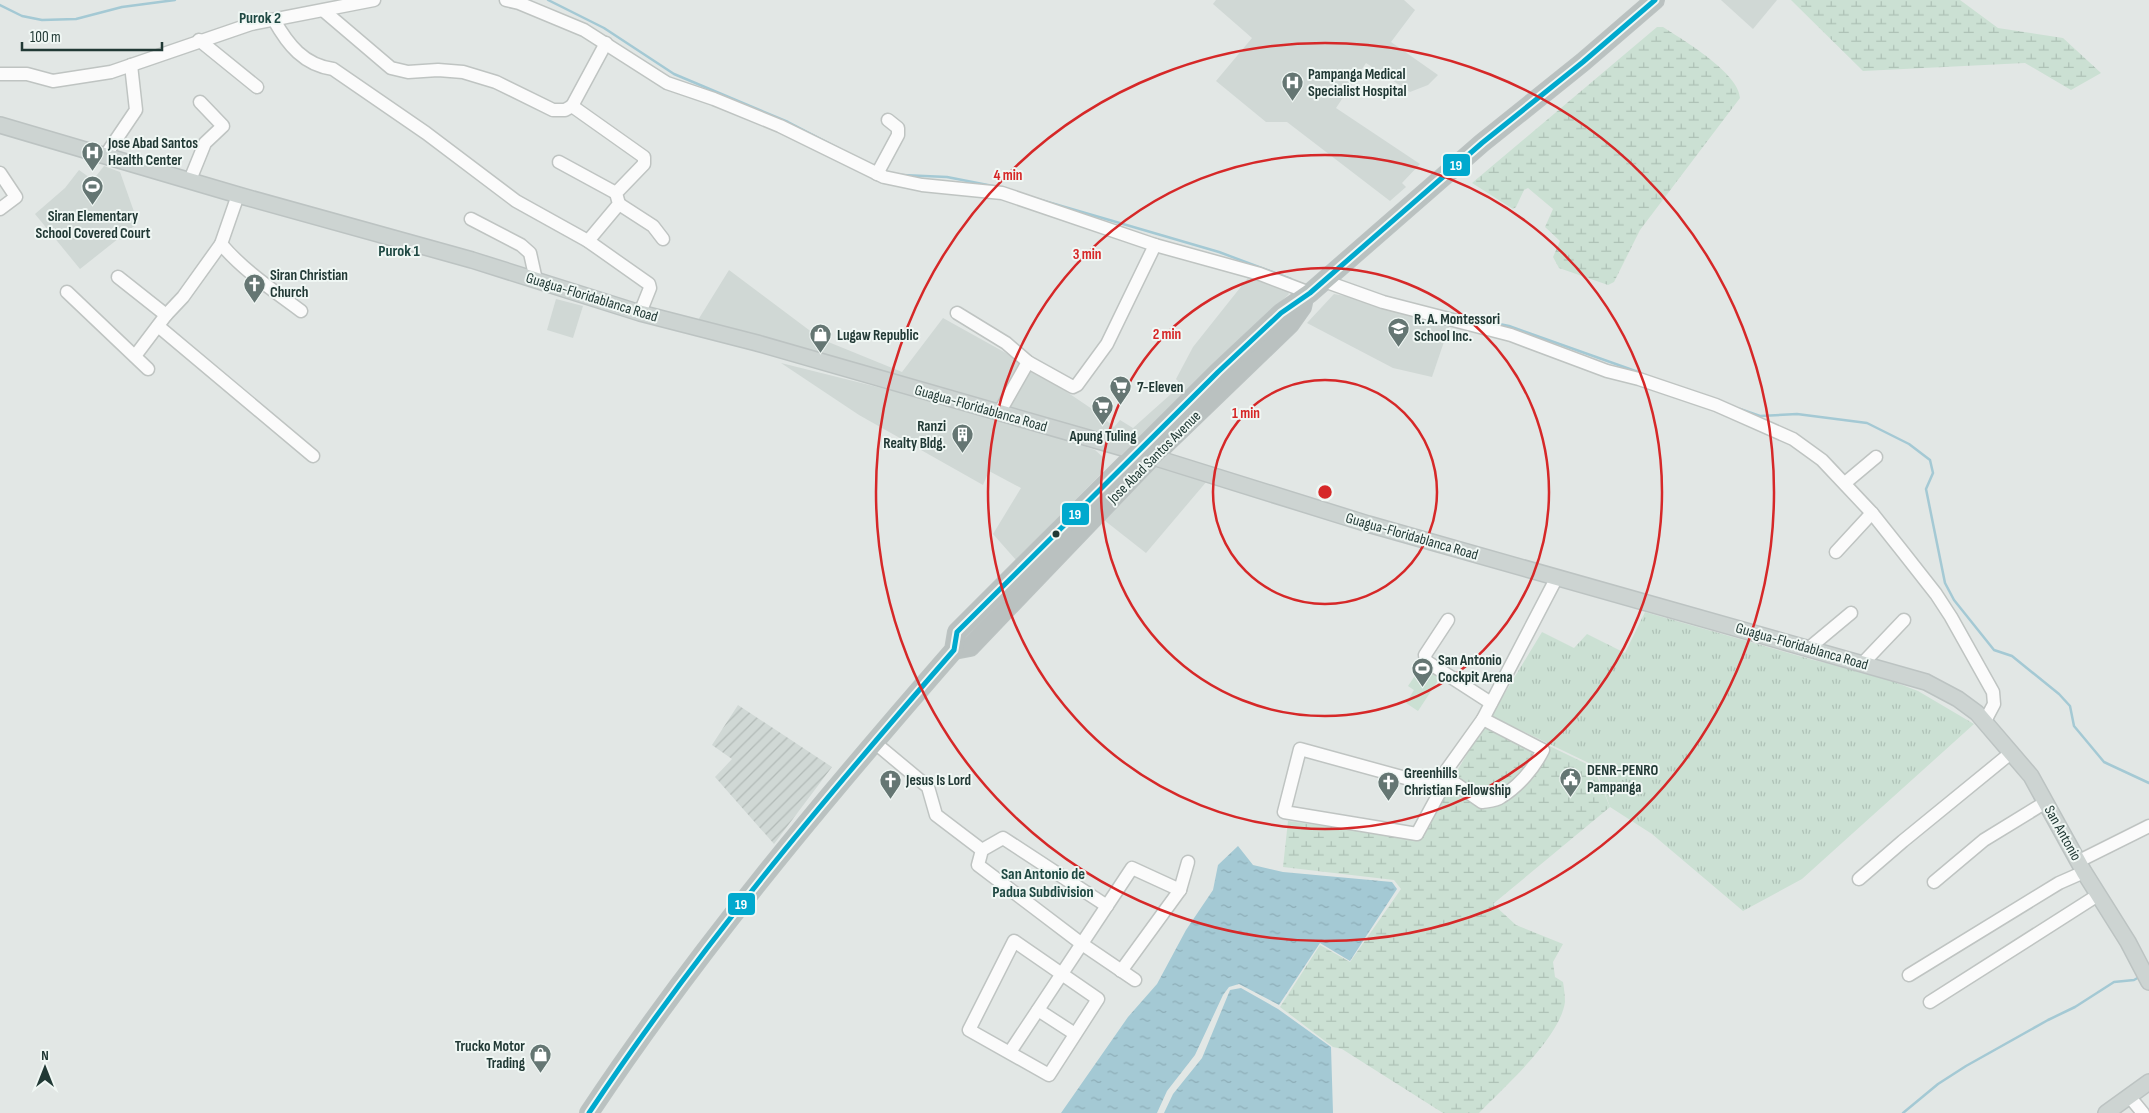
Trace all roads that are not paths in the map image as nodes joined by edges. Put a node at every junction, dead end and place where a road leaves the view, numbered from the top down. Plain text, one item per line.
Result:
1 (374, 0) edge
2 (506, 0) edge
3 (1655, 0) edge
4 (324, 11) junction
5 (274, 20) junction
6 (199, 40) junction
7 (606, 42) junction
8 (131, 66) junction
9 (0, 74) edge
10 (257, 87) dead end
11 (200, 102) dead end
12 (572, 106) junction
13 (888, 120) dead end
14 (0, 125) edge
15 (105, 156) junction
16 (559, 162) dead end
17 (879, 171) junction
18 (0, 173) edge
19 (190, 180) junction
20 (238, 195) junction
21 (617, 199) junction
22 (0, 210) edge
23 (471, 219) dead end
24 (663, 239) dead end
25 (588, 241) junction
26 (222, 244) junction
27 (1155, 245) junction
28 (118, 277) dead end
29 (536, 280) junction
30 (1324, 281) junction
31 (67, 292) dead end
32 (1307, 296) junction
33 (302, 311) dead end
34 (640, 312) junction
35 (958, 313) dead end
36 (166, 315) junction
37 (158, 326) junction
38 (135, 356) junction
39 (1031, 364) junction
40 (148, 369) dead end
41 (1003, 414) junction
42 (1144, 454) junction
43 (313, 456) dead end
44 (1876, 456) dead end
45 (1845, 483) junction
46 (1872, 514) junction
47 (1836, 552) dead end
48 (1557, 577) junction
49 (1851, 613) dead end
50 (1448, 620) dead end
51 (1904, 620) dead end
52 (1809, 648) junction
53 (1863, 663) junction
54 (1958, 699) joint
55 (1491, 703) junction
56 (1483, 719) junction
57 (1985, 721) junction
58 (874, 742) junction
59 (2012, 752) junction
60 (1442, 781) junction
61 (2046, 802) junction
62 (2149, 826) edge
63 (982, 850) junction
64 (1188, 862) dead end
65 (2082, 866) junction
66 (1859, 879) dead end
67 (1934, 882) dead end
68 (1180, 890) junction
69 (2098, 895) junction
70 (1107, 906) junction
71 (1082, 944) junction
72 (1122, 971) junction
73 (1062, 974) junction
74 (1909, 975) dead end
75 (1135, 980) dead end
76 (2148, 980) edge
77 (1930, 1002) dead end
78 (1038, 1010) junction
79 (1075, 1034) junction
80 (1010, 1052) junction
81 (2149, 1082) edge
82 (2129, 1096) junction
83 (589, 1113) edge
84 (2106, 1113) edge
85 (2143, 1113) edge

1 - 4 street
2 - 7 street
3 - 30 highway, Jose Abad Santos Avenue
4 - 5 street
4 - 12 street
5 - 6 street
5 - 25 street
6 - 8 street
6 - 10 street
7 - 12 street
7 - 17 street
8 - 9 street
8 - 15 street
11 - 19 street
12 - 21 street
13 - 17 street
14 - 15 main road, Guagua-Floridablanca Road
15 - 19 main road, Guagua-Floridablanca Road
16 - 21 street
17 - 27 street
18 - 22 street
19 - 20 main road, Guagua-Floridablanca Road
20 - 26 street
20 - 29 main road, Guagua-Floridablanca Road
21 - 24 street
21 - 25 street
23 - 29 street
25 - 34 street
26 - 33 street
26 - 36 street
27 - 32 street
27 - 39 street
28 - 36 street
29 - 34 main road, Guagua-Floridablanca Road
30 - 32 highway, Jose Abad Santos Avenue
30 - 45 street
31 - 38 street
32 - 42 highway, Jose Abad Santos Avenue
34 - 41 main road, Guagua-Floridablanca Road
35 - 39 street
36 - 37 street
37 - 38 street
37 - 43 street
38 - 40 street
39 - 41 street
41 - 42 main road, Guagua-Floridablanca Road
42 - 48 main road, Guagua-Floridablanca Road
42 - 58 highway, Jose Abad Santos Avenue
44 - 45 street
45 - 46 street
46 - 47 street
46 - 57 street
48 - 52 main road, Guagua-Floridablanca Road
48 - 55 street
49 - 52 street
50 - 55 street
51 - 53 street
52 - 53 main road, Guagua-Floridablanca Road
53 - 54 main road, Guagua-Floridablanca Road
54 - 57 main road, San Antonio
55 - 56 street
56 - 60 street
56 - 60 street
57 - 59 main road, San Antonio
58 - 63 street
58 - 83 highway, Jose Abad Santos Avenue
59 - 61 main road, San Antonio
59 - 66 street
60 - 60 street
61 - 65 main road, San Antonio
61 - 67 street
62 - 65 street
63 - 70 street
63 - 71 street
64 - 68 street
65 - 69 main road, San Antonio
65 - 74 street
68 - 70 street
68 - 72 street
69 - 76 main road, San Antonio
69 - 77 street
70 - 71 street
71 - 72 street
71 - 73 street
72 - 75 street
73 - 78 street
73 - 79 street
73 - 80 street
78 - 79 street
78 - 80 street
79 - 80 street
81 - 82 main road
82 - 84 main road
82 - 85 street

